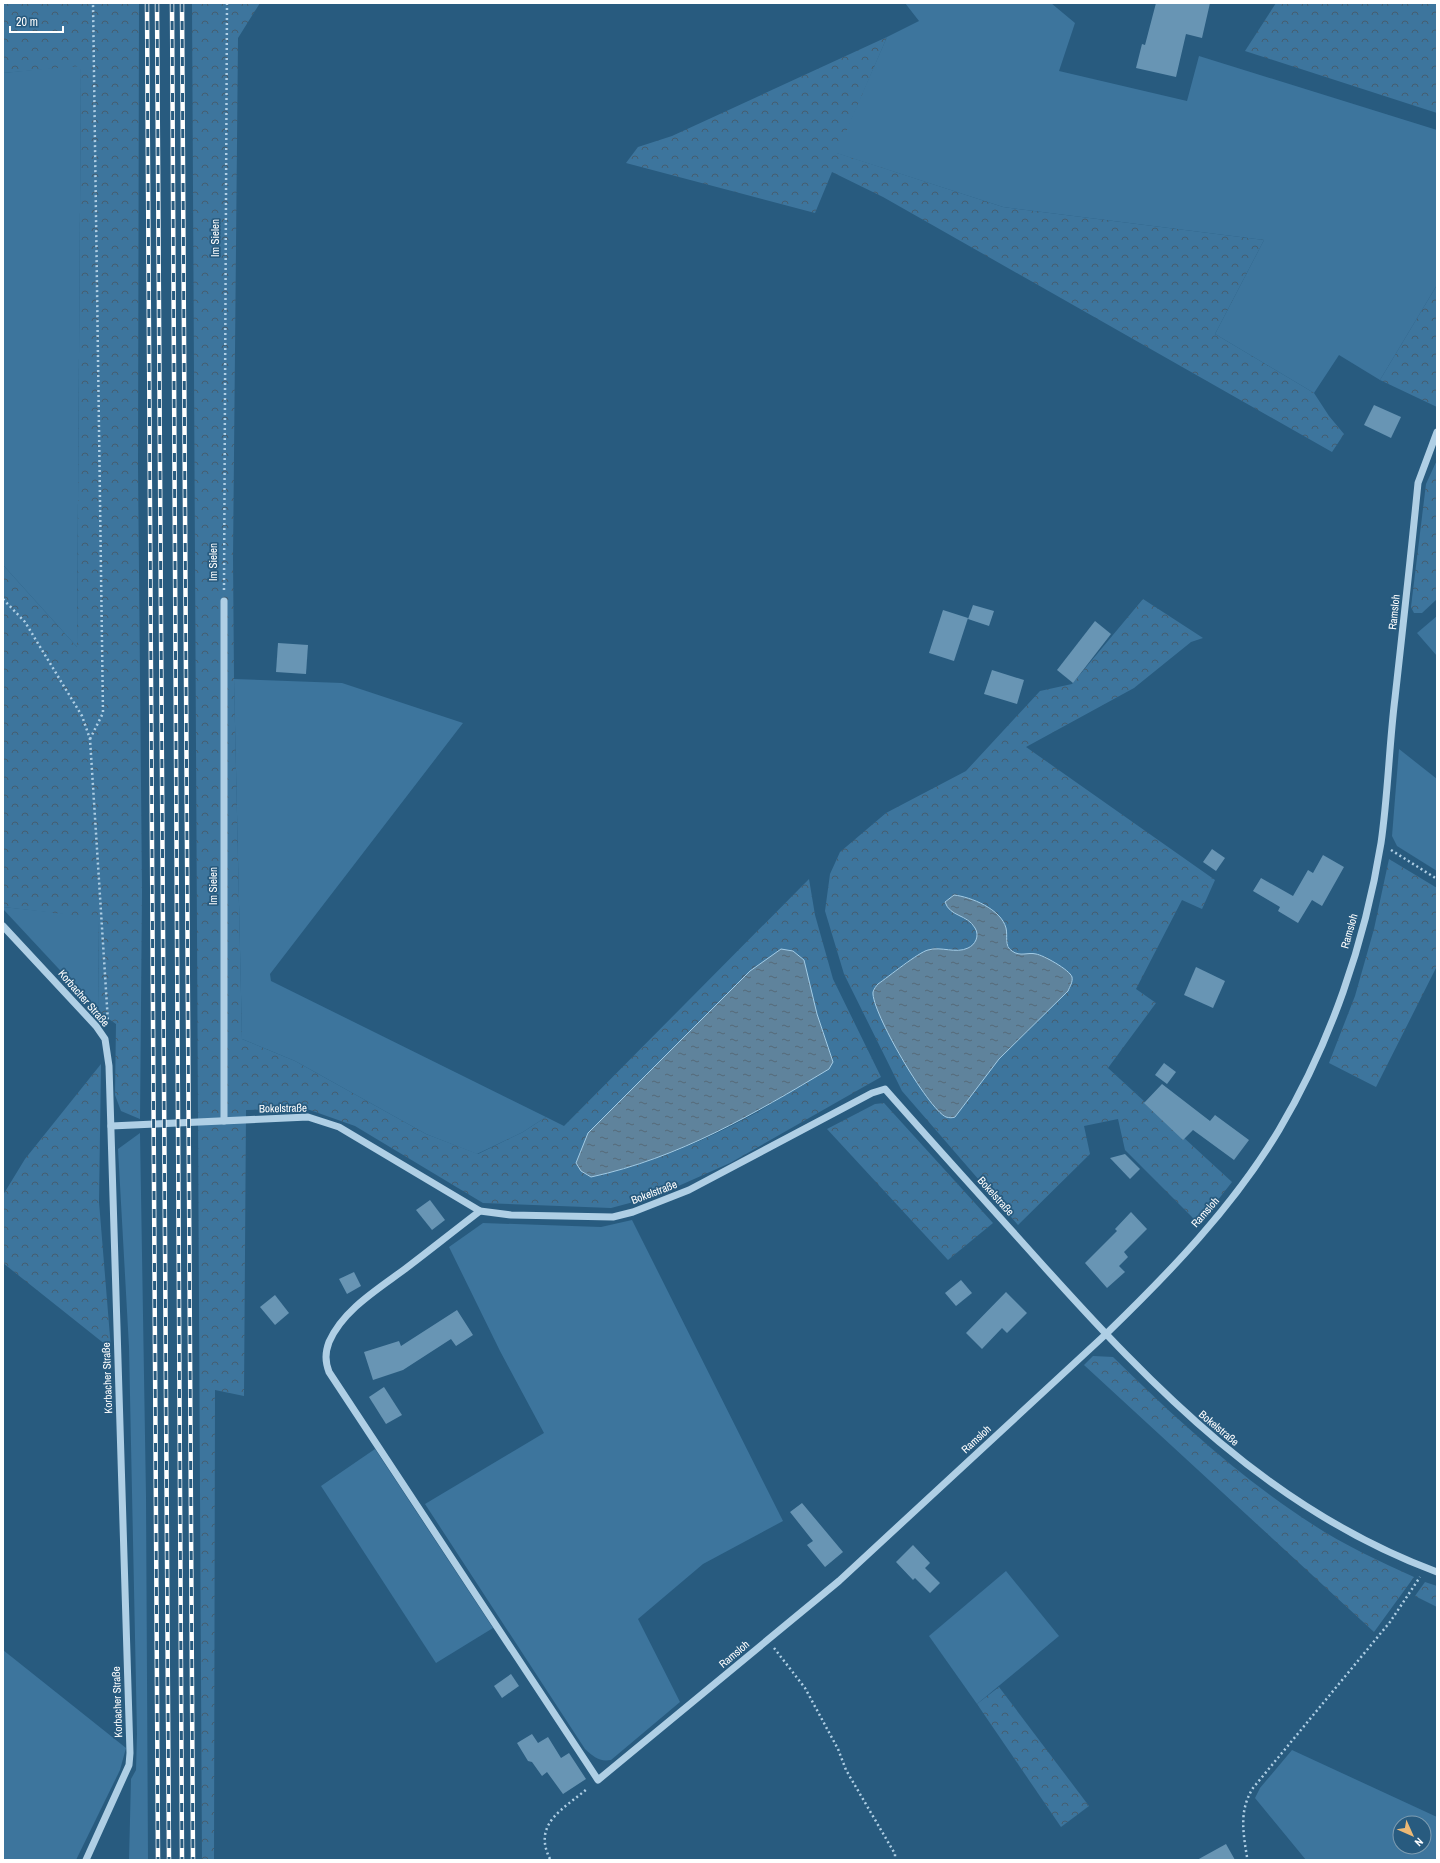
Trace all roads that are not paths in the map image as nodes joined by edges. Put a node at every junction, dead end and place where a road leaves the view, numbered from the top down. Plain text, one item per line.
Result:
1 (1437, 432) edge
2 (224, 601) road end
3 (3, 926) edge
4 (224, 1121) junction
5 (111, 1126) junction
6 (480, 1211) junction
7 (1106, 1334) junction
8 (1437, 1572) edge
9 (86, 1860) edge

1 - 7 street, Ramsloh
2 - 4 street, Im Sielen
3 - 5 street, Korbacher Straße
4 - 5 street, Bokelstraße
4 - 6 street, Bokelstraße
5 - 9 street, Korbacher Straße
6 - 7 street, Bokelstraße
6 - 7 street, Ramsloh
7 - 8 street, Bokelstraße

